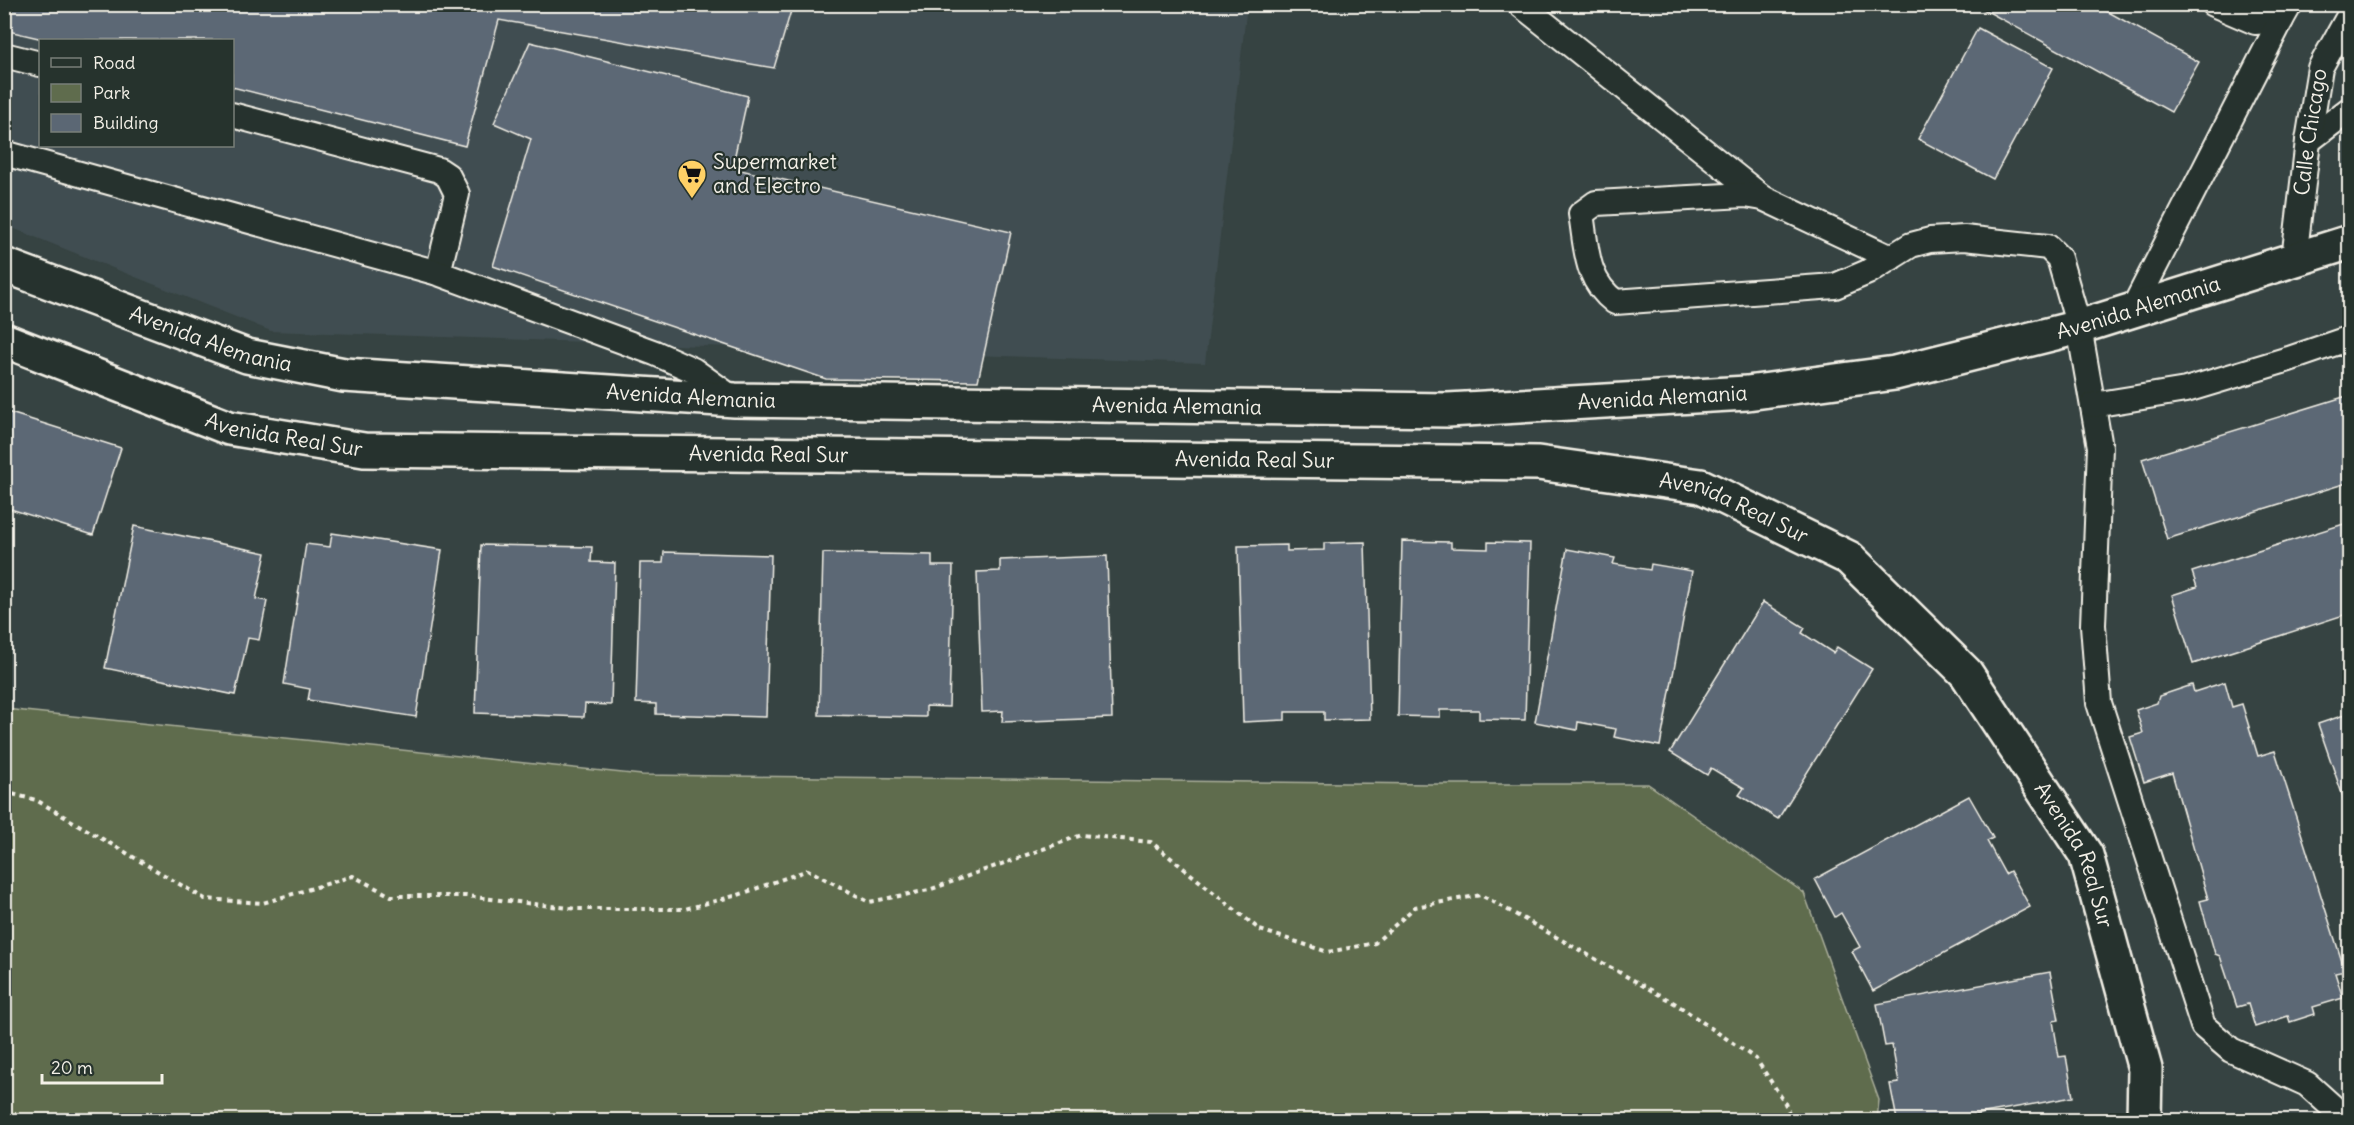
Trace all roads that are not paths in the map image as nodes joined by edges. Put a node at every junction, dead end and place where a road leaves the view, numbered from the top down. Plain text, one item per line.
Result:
1 (1520, 4) edge
2 (2213, 4) edge
3 (2286, 12) edge
4 (2349, 14) edge
5 (4, 55) edge
6 (39, 64) edge
7 (2349, 109) edge
8 (234, 116) edge
9 (2307, 141) junction
10 (4, 153) edge
11 (1763, 198) junction
12 (2349, 242) edge
13 (1891, 258) junction
14 (2294, 259) junction
15 (4, 265) edge
16 (438, 273) junction
17 (2132, 311) junction
18 (2079, 327) junction
19 (2349, 338) edge
20 (4, 340) edge
21 (735, 400) junction
22 (2093, 405) junction
23 (2144, 1120) edge
24 (2347, 1120) edge

1 - 11 lane
2 - 3 lane
3 - 17 lane
4 - 9 lane, Calle Chicago
5 - 6 lane
7 - 9 lane
8 - 16 lane
9 - 14 lane, Calle Chicago
10 - 16 lane
11 - 13 lane
11 - 13 lane
12 - 14 street, Avenida Alemania
13 - 18 lane
14 - 17 street, Avenida Alemania
15 - 21 street, Avenida Alemania
16 - 21 lane
17 - 18 street, Avenida Alemania
18 - 21 street, Avenida Alemania
18 - 22 lane
19 - 22 lane
20 - 23 street, Avenida Real Sur
22 - 24 lane

